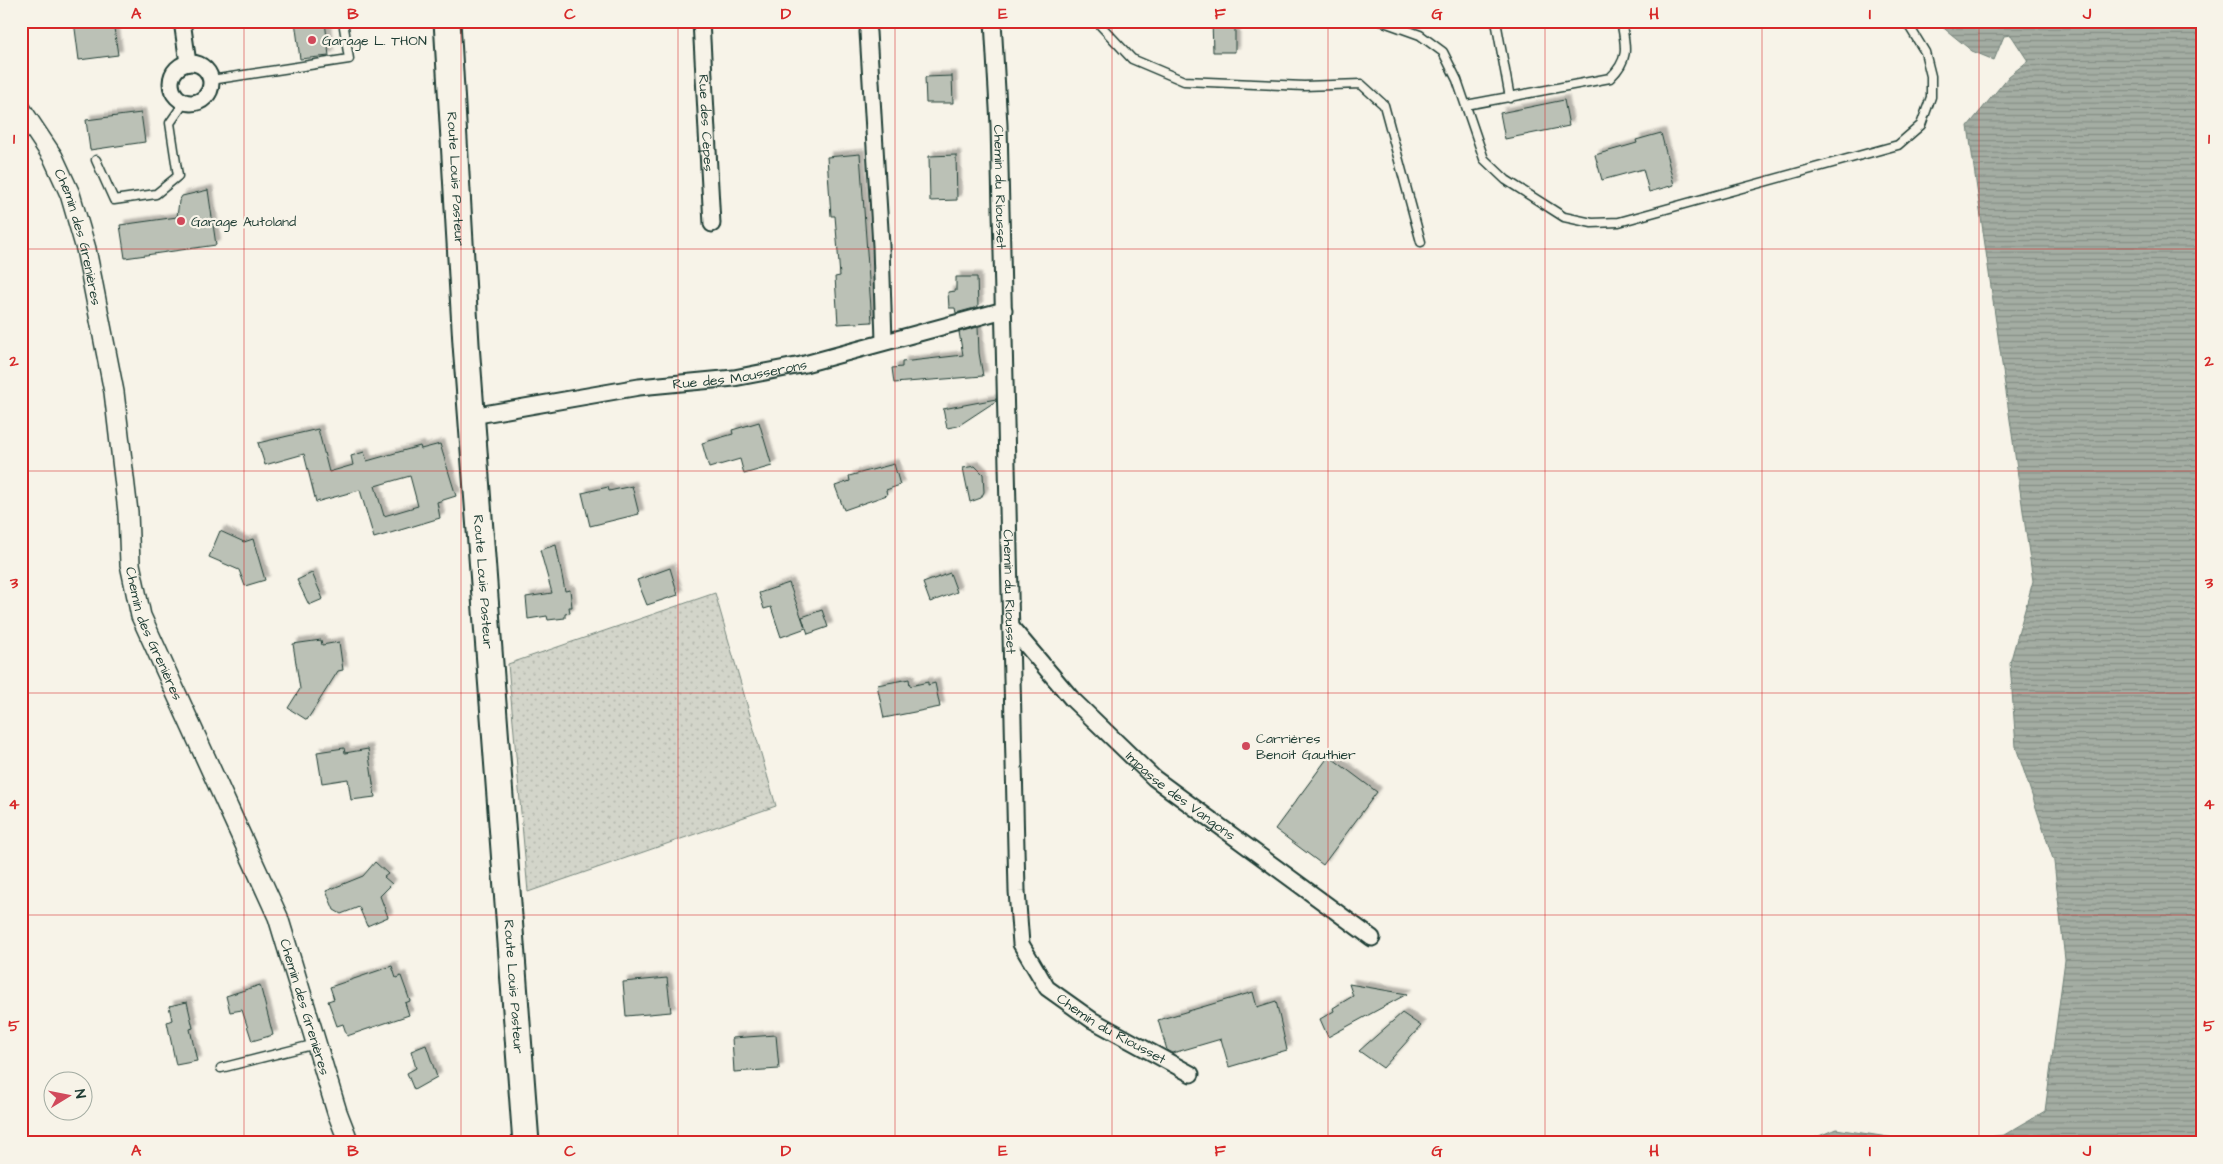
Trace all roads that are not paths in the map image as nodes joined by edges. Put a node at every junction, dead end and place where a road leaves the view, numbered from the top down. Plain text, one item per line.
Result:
1 (182, 21) edge
2 (343, 21) edge
3 (447, 21) edge
4 (702, 21) edge
5 (993, 21) edge
6 (1101, 21) edge
7 (1381, 21) edge
8 (1496, 21) edge
9 (1621, 21) edge
10 (1906, 21) edge
11 (868, 32) dead end
12 (188, 63) junction
13 (211, 80) junction
14 (1510, 98) junction
15 (184, 103) junction
16 (1466, 105) junction
17 (21, 109) edge
18 (96, 160) dead end
19 (712, 224) dead end
20 (1421, 242) dead end
21 (1004, 310) junction
22 (884, 341) junction
23 (472, 416) junction
24 (1011, 627) junction
25 (1372, 938) dead end
26 (318, 1043) junction
27 (221, 1068) dead end
28 (1191, 1074) dead end
29 (349, 1143) edge
30 (526, 1143) edge

1 - 12 street
2 - 13 lane
3 - 23 main road, Route Louis Pasteur
4 - 19 street, Rue des Cèpes
5 - 21 street, Chemin du Riousset
6 - 20 lane
7 - 16 lane
8 - 14 lane
9 - 14 lane
10 - 16 lane
11 - 22 street
12 - 13 street
12 - 15 street
13 - 15 street
14 - 16 lane
15 - 18 lane
17 - 26 street, Chemin des Grenières
21 - 22 street, Rue des Mousserons
21 - 24 street, Chemin du Riousset
22 - 23 street, Rue des Mousserons
23 - 30 main road, Route Louis Pasteur
24 - 25 street, Impasse des Vangons
24 - 28 street, Chemin du Riousset
26 - 27 lane
26 - 29 street, Chemin des Grenières

